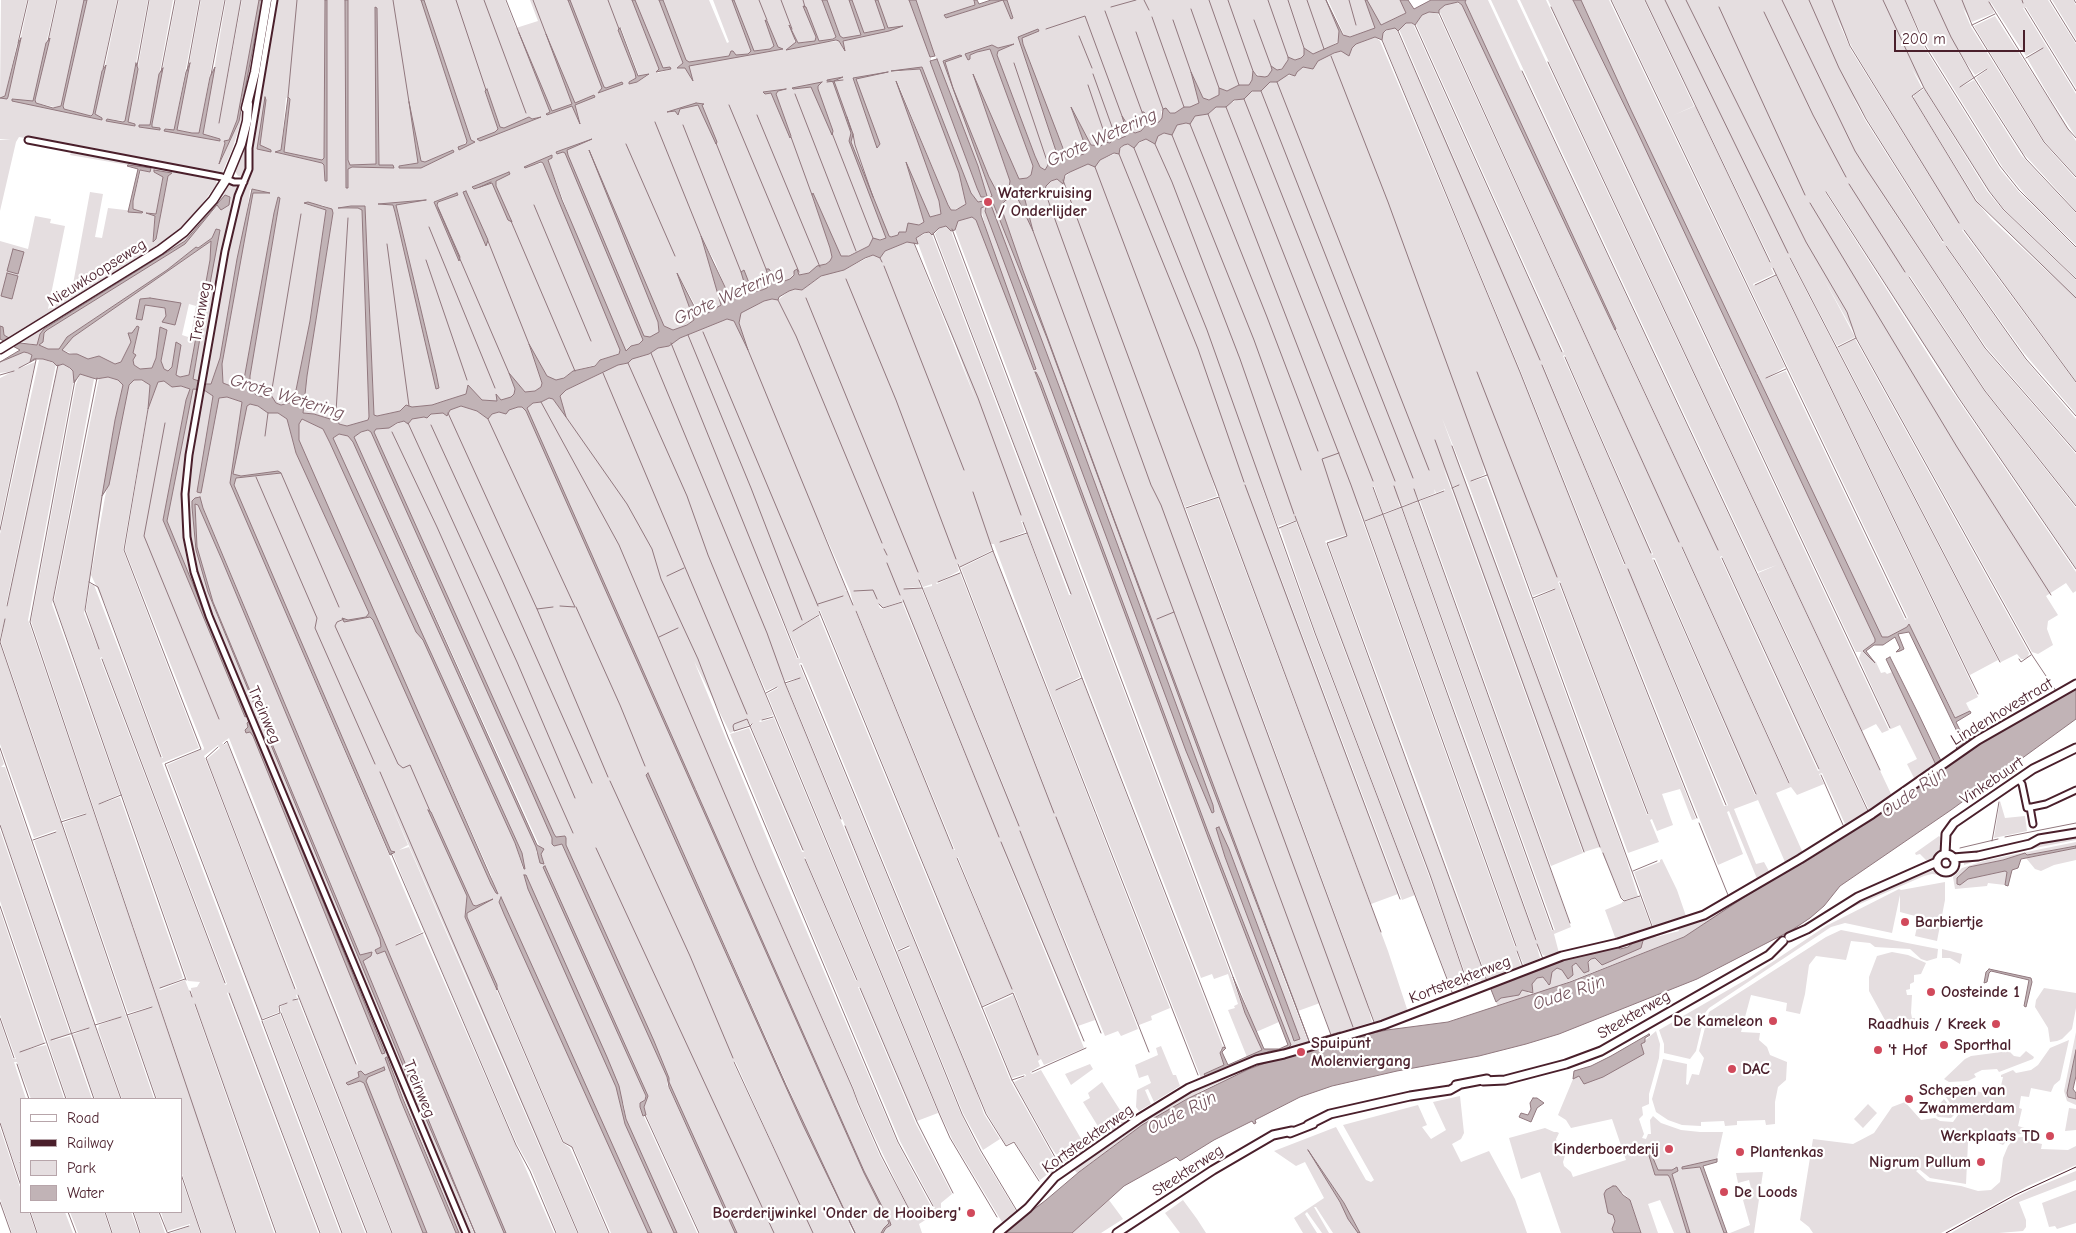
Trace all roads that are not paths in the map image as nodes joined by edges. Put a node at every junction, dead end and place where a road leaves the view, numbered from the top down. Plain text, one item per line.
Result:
1 (267, 0) edge
2 (274, 0) edge
3 (28, 140) dead end
4 (225, 178) junction
5 (244, 182) junction
6 (3, 347) edge
7 (2076, 684) edge
8 (2076, 748) edge
9 (1943, 765) joint
10 (2018, 779) junction
11 (2076, 790) edge
12 (2030, 807) junction
13 (2033, 824) dead end
14 (2076, 835) edge
15 (1945, 854) junction
16 (1954, 861) junction
17 (1938, 865) junction
18 (1123, 1231) edge
19 (466, 1233) edge
20 (998, 1233) edge
21 (1117, 1233) edge

1 - 4 main road, Nieuwkoopseweg
2 - 5 street, Treinweg
3 - 4 street
4 - 5 street
4 - 6 main road, Nieuwkoopseweg
5 - 19 street, Treinweg
7 - 9 street, Lindenhovestraat
8 - 10 street, Vinkebuurt
9 - 20 street, Kortsteekterweg
10 - 12 street
10 - 15 street, Vinkebuurt
11 - 12 street
12 - 13 street
14 - 16 street
15 - 16 street
15 - 17 street
16 - 17 street
17 - 18 street, Steekterweg
18 - 21 street, Steekterweg

